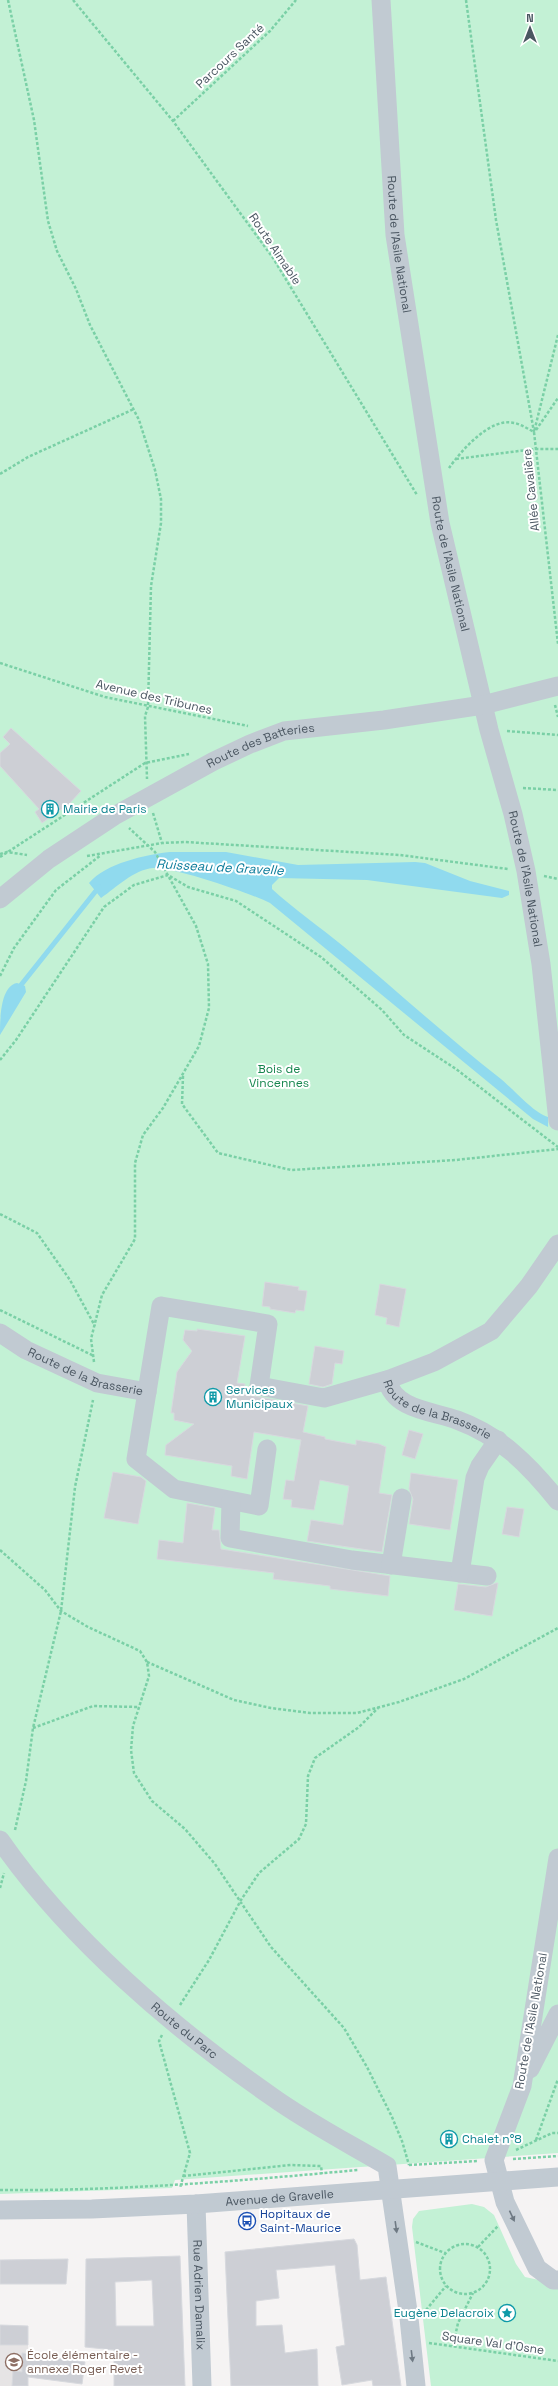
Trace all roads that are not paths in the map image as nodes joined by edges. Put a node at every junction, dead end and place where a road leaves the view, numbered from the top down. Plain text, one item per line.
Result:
1 (380, 0) edge
2 (558, 686) edge
3 (483, 705) junction
4 (0, 899) edge
5 (558, 1120) edge
6 (558, 1244) edge
7 (0, 1332) edge
8 (387, 1380) junction
9 (147, 1392) junction
10 (498, 1440) junction
11 (267, 1448) dead end
12 (402, 1498) dead end
13 (231, 1501) junction
14 (558, 1501) edge
15 (391, 1565) junction
16 (460, 1573) junction
17 (487, 1576) dead end
18 (0, 1840) edge
19 (558, 1858) edge
20 (558, 2014) edge
21 (522, 2086) junction
22 (558, 2177) edge
23 (498, 2180) junction
24 (391, 2188) junction
25 (188, 2204) junction
26 (0, 2210) edge
27 (558, 2280) edge
28 (202, 2386) edge
29 (416, 2386) edge

1 - 3 street, Route de l'Asile National
2 - 3 street, Route des Batteries
3 - 4 street, Route des Batteries
3 - 5 street, Route de l'Asile National
6 - 8 street
7 - 9 street, Route de la Brasserie
8 - 9 street, Route de la Brasserie
8 - 10 street, Route de la Brasserie
9 - 13 street
10 - 14 street, Route de la Brasserie
10 - 16 street
11 - 13 street
12 - 15 street
13 - 15 street
15 - 16 street
16 - 17 street
18 - 24 street, Route du Parc
19 - 21 street, Route de l'Asile National
20 - 21 street
21 - 23 street, Route de l'Asile National
22 - 23 street, Avenue de Gravelle
23 - 24 street, Avenue de Gravelle
23 -> 27 street
24 - 25 street, Avenue de Gravelle
24 -> 29 street, Route du Parc
25 - 26 street, Avenue de Gravelle
25 - 28 street, Rue Adrien Damalix

